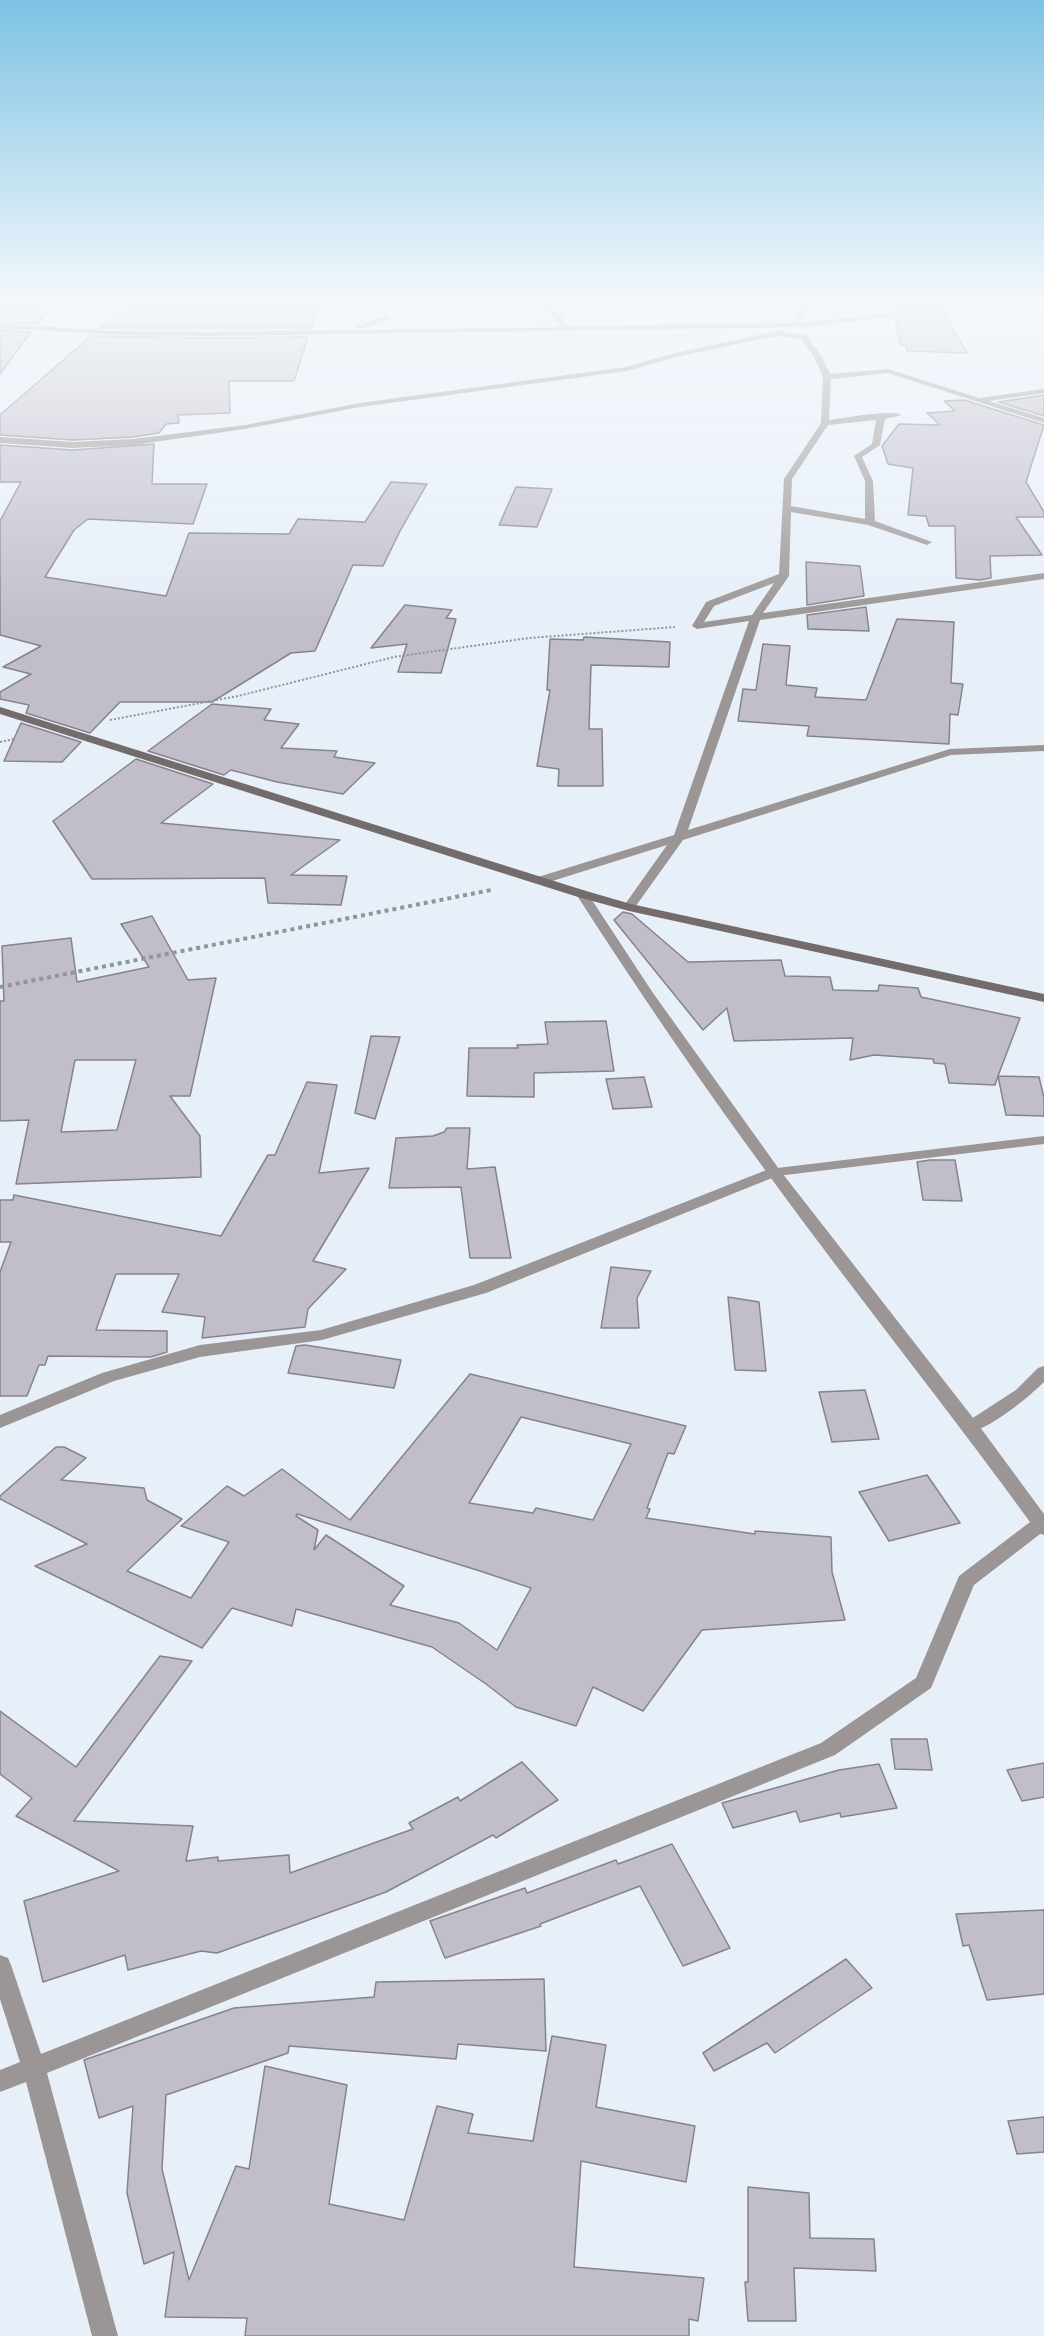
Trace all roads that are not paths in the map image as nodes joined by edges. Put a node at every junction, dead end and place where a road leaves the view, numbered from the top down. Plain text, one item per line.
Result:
1 (348, 408) edge
2 (825, 408) edge
3 (1004, 408) edge
4 (898, 415) dead end
5 (881, 416) junction
6 (1044, 421) edge
7 (825, 423) junction
8 (0, 440) edge
9 (786, 508) junction
10 (870, 523) junction
11 (927, 542) dead end
12 (784, 576) junction
13 (1044, 576) edge
14 (756, 617) junction
15 (0, 710) edge
16 (1044, 748) edge
17 (680, 835) junction
18 (542, 880) junction
19 (582, 894) junction
20 (628, 907) junction
21 (1044, 998) edge
22 (1044, 1140) edge
23 (774, 1172) junction
24 (1044, 1372) edge
25 (0, 1422) edge
26 (971, 1427) junction
27 (1042, 1526) edge
28 (0, 1965) edge
29 (34, 2068) junction
30 (0, 2081) edge
31 (105, 2336) edge

1 - 8 street
2 - 7 street
3 - 6 street
4 - 5 street
5 - 7 street
5 - 10 street
7 - 9 street
9 - 10 street
9 - 12 street
10 - 11 street
12 - 14 street
12 - 14 street
13 - 14 street
14 - 17 street
15 - 18 main road
16 - 17 street
17 - 18 street
17 - 20 street
18 - 19 main road
19 - 20 main road
19 - 23 street
20 - 21 main road
22 - 23 street
23 - 25 street
23 - 26 street
24 - 26 street
26 - 27 street
27 - 29 street
28 - 29 street
29 - 30 street
29 - 31 street

